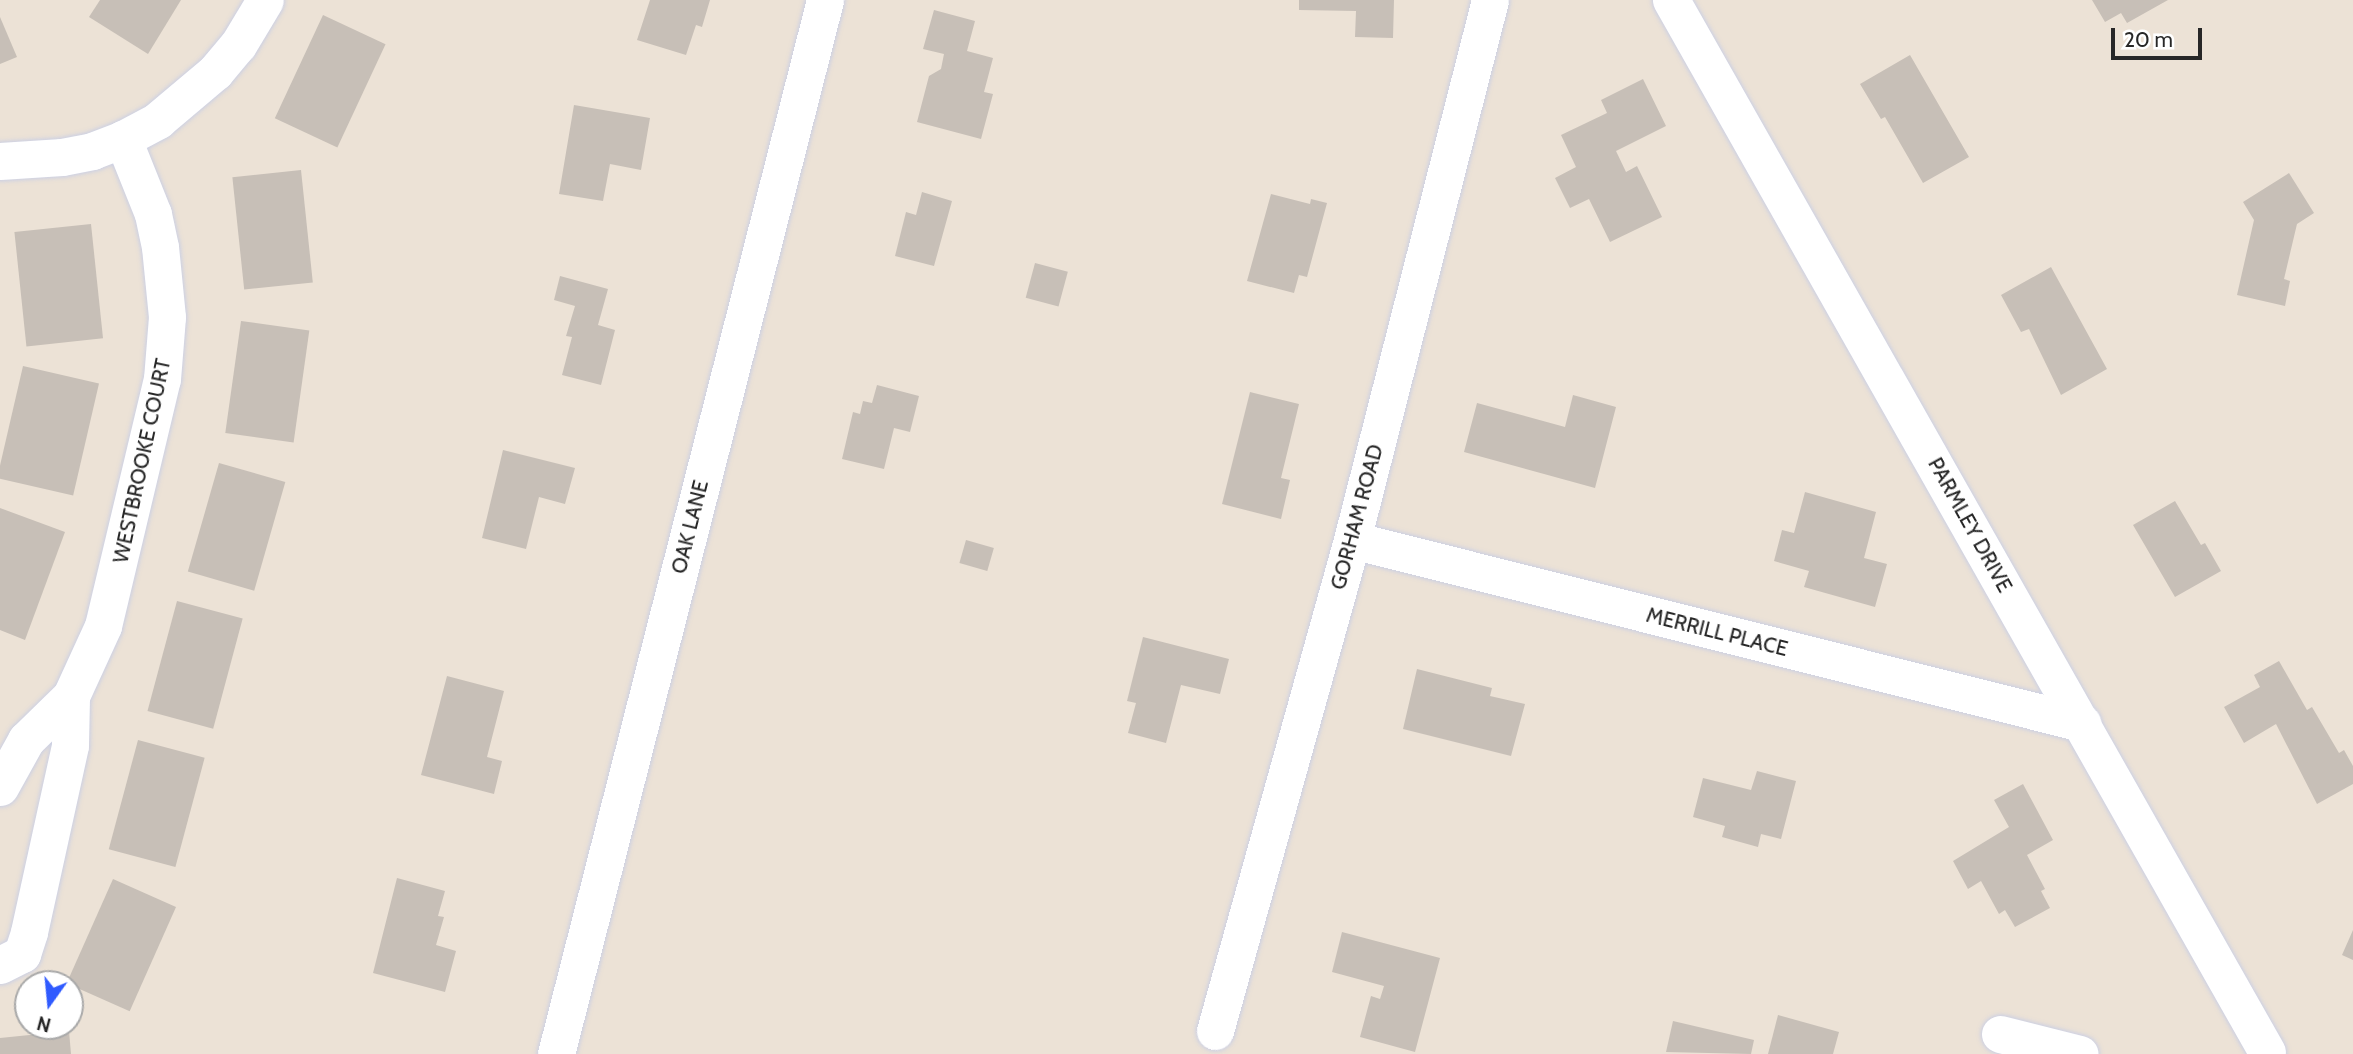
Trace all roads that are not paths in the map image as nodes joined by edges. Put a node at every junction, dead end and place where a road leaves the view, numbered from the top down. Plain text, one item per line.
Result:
1 (265, 0) edge
2 (825, 0) edge
3 (1490, 0) edge
4 (1671, 0) edge
5 (123, 139) junction
6 (0, 161) edge
7 (1352, 540) junction
8 (71, 696) junction
9 (2082, 723) junction
10 (0, 787) edge
11 (0, 965) edge
12 (1215, 1031) dead end
13 (2000, 1034) dead end
14 (2267, 1052) dead end
15 (556, 1054) edge
16 (2080, 1054) edge

1 - 5 street
2 - 15 street, OAK LANE
3 - 7 street, GORHAM ROAD
4 - 9 street, PARMLEY DRIVE
5 - 6 street
5 - 8 street, WESTBROOKE COURT
7 - 9 street, MERRILL PLACE
7 - 12 street, GORHAM ROAD
8 - 10 street, WESTBROOKE COURT
8 - 11 street, WESTBROOKE COURT
9 - 14 street, PARMLEY DRIVE
13 - 16 street

